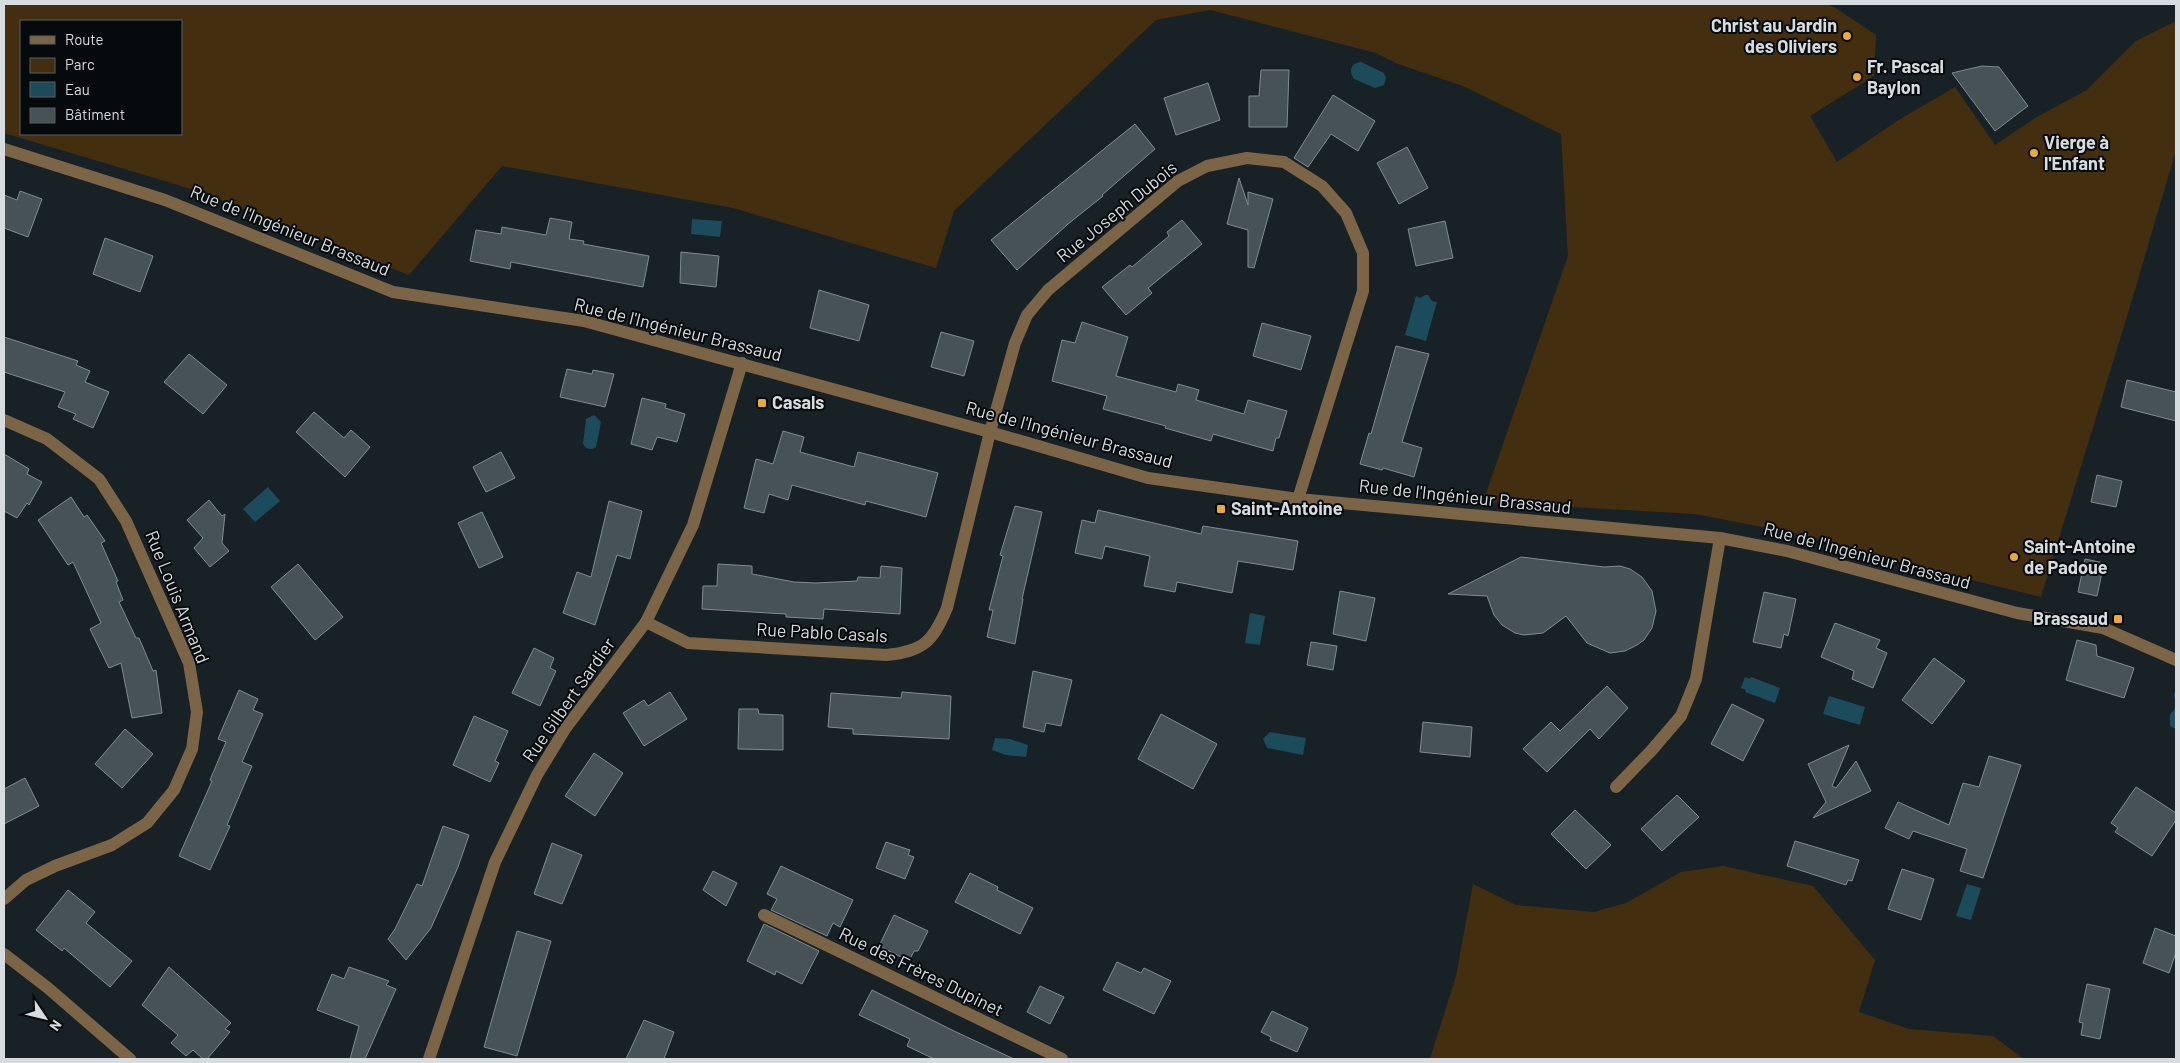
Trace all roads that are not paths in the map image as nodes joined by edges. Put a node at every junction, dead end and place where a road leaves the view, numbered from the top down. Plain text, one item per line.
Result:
1 (4, 150) edge
2 (742, 364) junction
3 (4, 420) edge
4 (990, 432) junction
5 (1298, 499) junction
6 (1720, 538) junction
7 (646, 622) junction
8 (2176, 660) edge
9 (1616, 787) dead end
10 (4, 899) edge
11 (764, 915) dead end
12 (4, 954) edge
13 (130, 1059) edge
14 (429, 1059) edge
15 (1062, 1059) edge

1 - 2 street, Rue de l'Ingénieur Brassaud
2 - 4 street, Rue de l'Ingénieur Brassaud
2 - 7 street, Rue Gilbert Sardier
3 - 10 street, Rue Louis Armand
4 - 5 street, Rue de l'Ingénieur Brassaud
4 - 5 street, Rue Joseph Dubois
4 - 7 street, Rue Pablo Casals
5 - 6 street, Rue de l'Ingénieur Brassaud
6 - 8 street, Rue de l'Ingénieur Brassaud
6 - 9 street
7 - 14 street, Rue Gilbert Sardier
11 - 15 street, Rue des Frères Dupinet
12 - 13 street

